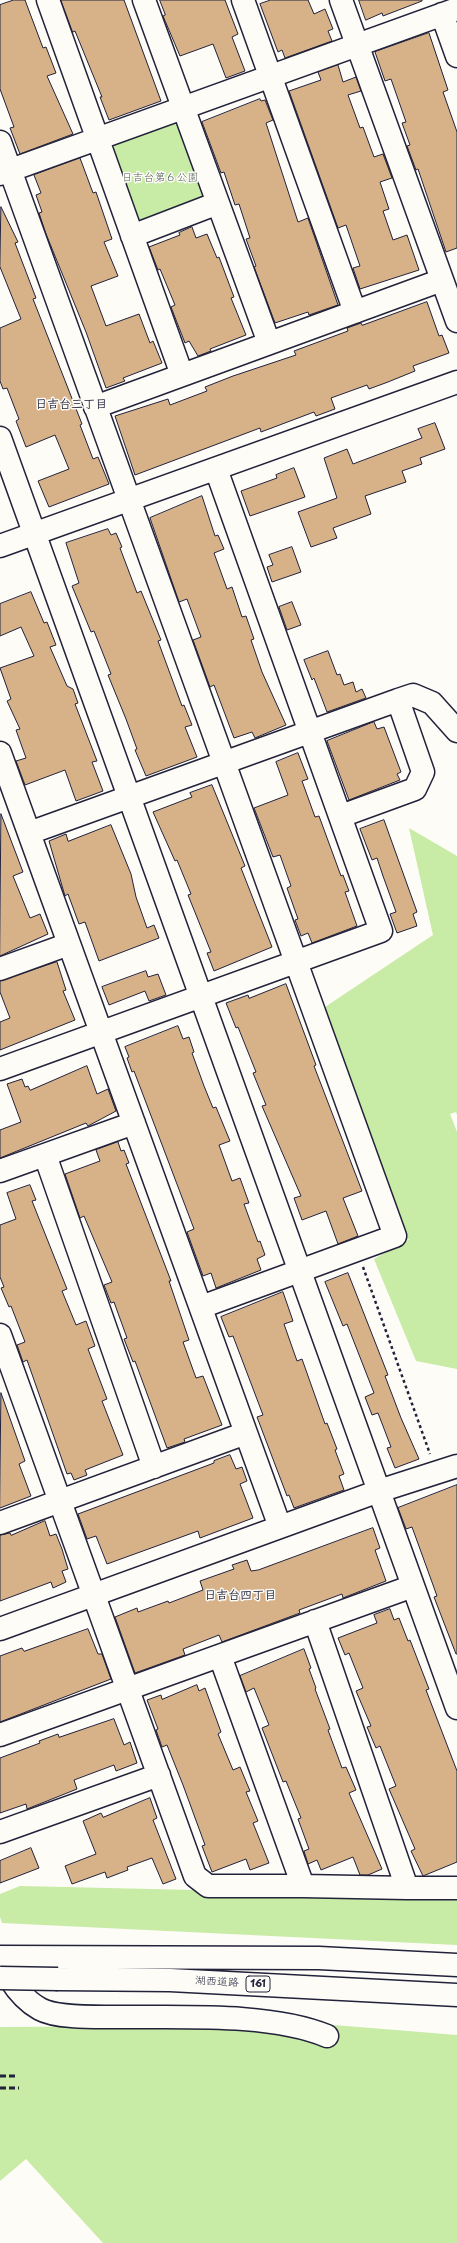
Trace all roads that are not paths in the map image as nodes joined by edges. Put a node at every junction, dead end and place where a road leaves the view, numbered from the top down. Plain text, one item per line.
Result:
1 (48, 0) edge
2 (144, 0) edge
3 (243, 0) edge
4 (341, 0) edge
5 (449, 11) edge
6 (358, 45) junction
7 (457, 56) edge
8 (270, 76) junction
9 (183, 108) junction
10 (97, 138) junction
11 (0, 142) edge
12 (5, 172) edge
13 (218, 203) junction
14 (132, 236) junction
15 (442, 280) junction
16 (355, 312) junction
17 (457, 321) edge
18 (269, 343) junction
19 (182, 375) junction
20 (457, 382) edge
21 (95, 407) junction
22 (0, 438) edge
23 (216, 469) junction
24 (129, 500) junction
25 (34, 534) junction
26 (0, 546) edge
27 (398, 700) junction
28 (310, 731) junction
29 (457, 731) edge
30 (0, 753) edge
31 (224, 762) junction
32 (129, 797) junction
33 (341, 816) junction
34 (29, 833) junction
35 (70, 944) junction
36 (296, 962) junction
37 (0, 969) edge
38 (201, 996) junction
39 (102, 1032) junction
40 (0, 1069) edge
41 (134, 1123) junction
42 (45, 1155) junction
43 (0, 1171) edge
44 (300, 1270) junction
45 (201, 1307) junction
46 (0, 1335) edge
47 (246, 1433) junction
48 (154, 1467) junction
49 (447, 1469) edge
50 (379, 1491) junction
51 (60, 1501) junction
52 (0, 1523) edge
53 (280, 1527) junction
54 (413, 1586) junction
55 (94, 1595) junction
56 (315, 1622) junction
57 (0, 1629) edge
58 (220, 1656) junction
59 (451, 1670) edge
60 (128, 1689) junction
61 (457, 1708) edge
62 (0, 1735) edge
63 (159, 1775) junction
64 (0, 1832) edge
65 (303, 1886) junction
66 (407, 1888) junction
67 (457, 1888) edge
68 (0, 1957) edge
69 (0, 1960) edge
70 (457, 1965) edge
71 (59, 1968) junction
72 (0, 1978) edge
73 (457, 1995) edge
74 (327, 2036) dead end

1 - 10 main road
2 - 9 main road
3 - 8 main road
4 - 6 main road
5 - 6 main road
5 - 7 main road
6 - 8 main road
6 - 15 main road
8 - 9 main road
8 - 16 main road
9 - 10 main road
9 - 13 main road
10 - 12 main road
10 - 14 main road
11 - 12 main road
12 - 21 main road
13 - 14 main road
13 - 18 main road
14 - 19 main road
15 - 16 main road
15 - 17 main road
16 - 18 main road
18 - 19 main road
19 - 21 main road
20 - 23 main road
21 - 24 main road
22 - 25 main road
23 - 24 main road
23 - 28 main road
24 - 25 main road
24 - 31 main road
25 - 26 main road
25 - 32 main road
27 - 28 main road
27 - 29 main road
27 - 33 main road
28 - 31 main road
28 - 33 main road
30 - 34 main road
31 - 32 main road
31 - 36 main road
32 - 34 main road
32 - 38 main road
33 - 36 main road
34 - 35 main road
35 - 37 main road
35 - 39 main road
36 - 38 main road
36 - 44 main road
38 - 39 main road
38 - 44 main road
39 - 40 main road
39 - 41 main road
41 - 42 main road
41 - 45 main road
42 - 43 main road
42 - 48 main road
44 - 45 main road
44 - 50 main road
45 - 47 main road
46 - 51 main road
47 - 48 main road
47 - 53 main road
48 - 51 main road
49 - 50 main road
50 - 53 main road
50 - 54 main road
51 - 52 main road
51 - 55 main road
53 - 55 main road
54 - 56 main road
54 - 59 main road
55 - 57 main road
55 - 60 main road
56 - 58 main road
56 - 66 main road
58 - 60 main road
58 - 65 main road
59 - 61 main road
60 - 62 main road
60 - 63 main road
63 - 64 main road
63 - 65 main road
65 - 66 main road
66 - 67 main road
68 - 71 main road, 湖西道路 / 161
69 - 74 main road
70 - 71 main road, 湖西道路 / 161
71 - 72 main road, 湖西道路 / 161, bridge
71 - 73 main road, 湖西道路 / 161

